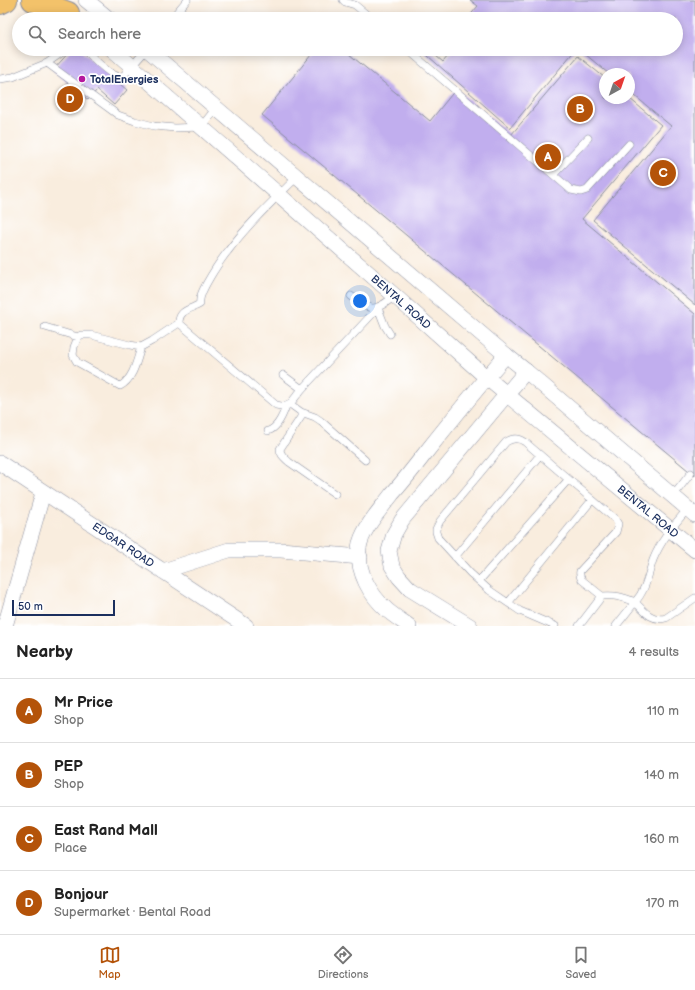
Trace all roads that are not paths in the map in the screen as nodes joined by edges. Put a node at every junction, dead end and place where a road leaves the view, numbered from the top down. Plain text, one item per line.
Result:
1 (6, 0) edge
2 (33, 0) edge
3 (49, 0) edge
4 (86, 0) edge
5 (187, 0) edge
6 (343, 0) edge
7 (0, 3) edge
8 (354, 3) edge
9 (62, 12) edge
10 (66, 12) edge
11 (101, 12) edge
12 (178, 12) edge
13 (364, 12) edge
14 (57, 56) edge
15 (92, 56) edge
16 (120, 56) edge
17 (141, 56) edge
18 (155, 56) edge
19 (415, 56) edge
20 (47, 63) junction
21 (132, 66) junction
22 (0, 79) edge
23 (216, 108) junction
24 (201, 127) junction
25 (588, 138) dead end
26 (629, 144) dead end
27 (554, 174) junction
28 (297, 177) junction
29 (279, 195) junction
30 (351, 296) dead end
31 (395, 296) junction
32 (378, 308) junction
33 (179, 323) junction
34 (45, 327) dead end
35 (390, 334) dead end
36 (78, 337) junction
37 (141, 347) junction
38 (506, 355) junction
39 (526, 371) junction
40 (283, 375) dead end
41 (487, 378) junction
42 (302, 389) junction
43 (507, 394) junction
44 (288, 405) junction
45 (301, 412) junction
46 (268, 431) dead end
47 (540, 455) junction
48 (365, 460) dead end
49 (0, 463) edge
50 (692, 474) dead end
51 (568, 480) junction
52 (43, 492) junction
53 (335, 494) dead end
54 (673, 496) junction
55 (592, 500) junction
56 (692, 512) edge
57 (670, 530) junction
58 (695, 550) edge
59 (455, 556) junction
60 (360, 557) junction
61 (163, 571) junction
62 (479, 581) junction
63 (602, 596) junction
64 (695, 598) edge
65 (635, 602) junction
66 (508, 603) junction
67 (5, 626) edge
68 (246, 626) edge
69 (409, 626) edge
70 (470, 626) edge
71 (555, 626) edge
72 (580, 626) edge
73 (616, 626) edge

1 - 7 main road
2 - 9 main road
3 - 10 street
4 - 11 street
5 - 12 lane
6 - 8 lane
8 - 13 lane
14 - 20 lane
15 - 21 lane
16 - 21 street, BENTAL ROAD
17 - 21 lane
18 - 23 street
19 - 27 lane
20 - 22 lane
20 - 24 lane
21 - 24 street, BENTAL ROAD
23 - 24 lane
23 - 28 street
24 - 29 street, BENTAL ROAD
25 - 27 lane
26 - 27 lane
28 - 29 lane
28 - 38 street
29 - 31 street, BENTAL ROAD
29 - 33 lane
30 - 32 lane
31 - 32 lane
31 - 41 street, BENTAL ROAD
32 - 35 lane
32 - 42 lane
33 - 37 lane
33 - 44 lane
34 - 36 lane
36 - 37 lane
36 - 37 lane
38 - 39 street
38 - 41 street
39 - 43 street
39 - 54 street
40 - 42 lane
41 - 43 street, BENTAL ROAD
41 - 60 street
42 - 44 lane
43 - 57 street, BENTAL ROAD
43 - 70 street
44 - 45 lane
44 - 46 lane
45 - 48 lane
45 - 53 lane
47 - 51 lane
47 - 59 lane
47 - 59 lane
49 - 52 street, EDGAR ROAD
50 - 54 lane
51 - 55 lane
51 - 62 lane
52 - 61 street, EDGAR ROAD
52 - 67 street
54 - 56 street
55 - 63 lane
55 - 66 lane
56 - 57 lane
57 - 58 street, BENTAL ROAD
57 - 65 lane
59 - 62 lane
60 - 61 street
60 - 69 street
61 - 68 street, EDGAR ROAD
62 - 66 lane
63 - 65 lane
63 - 72 lane
64 - 65 lane
65 - 73 lane
66 - 71 lane

